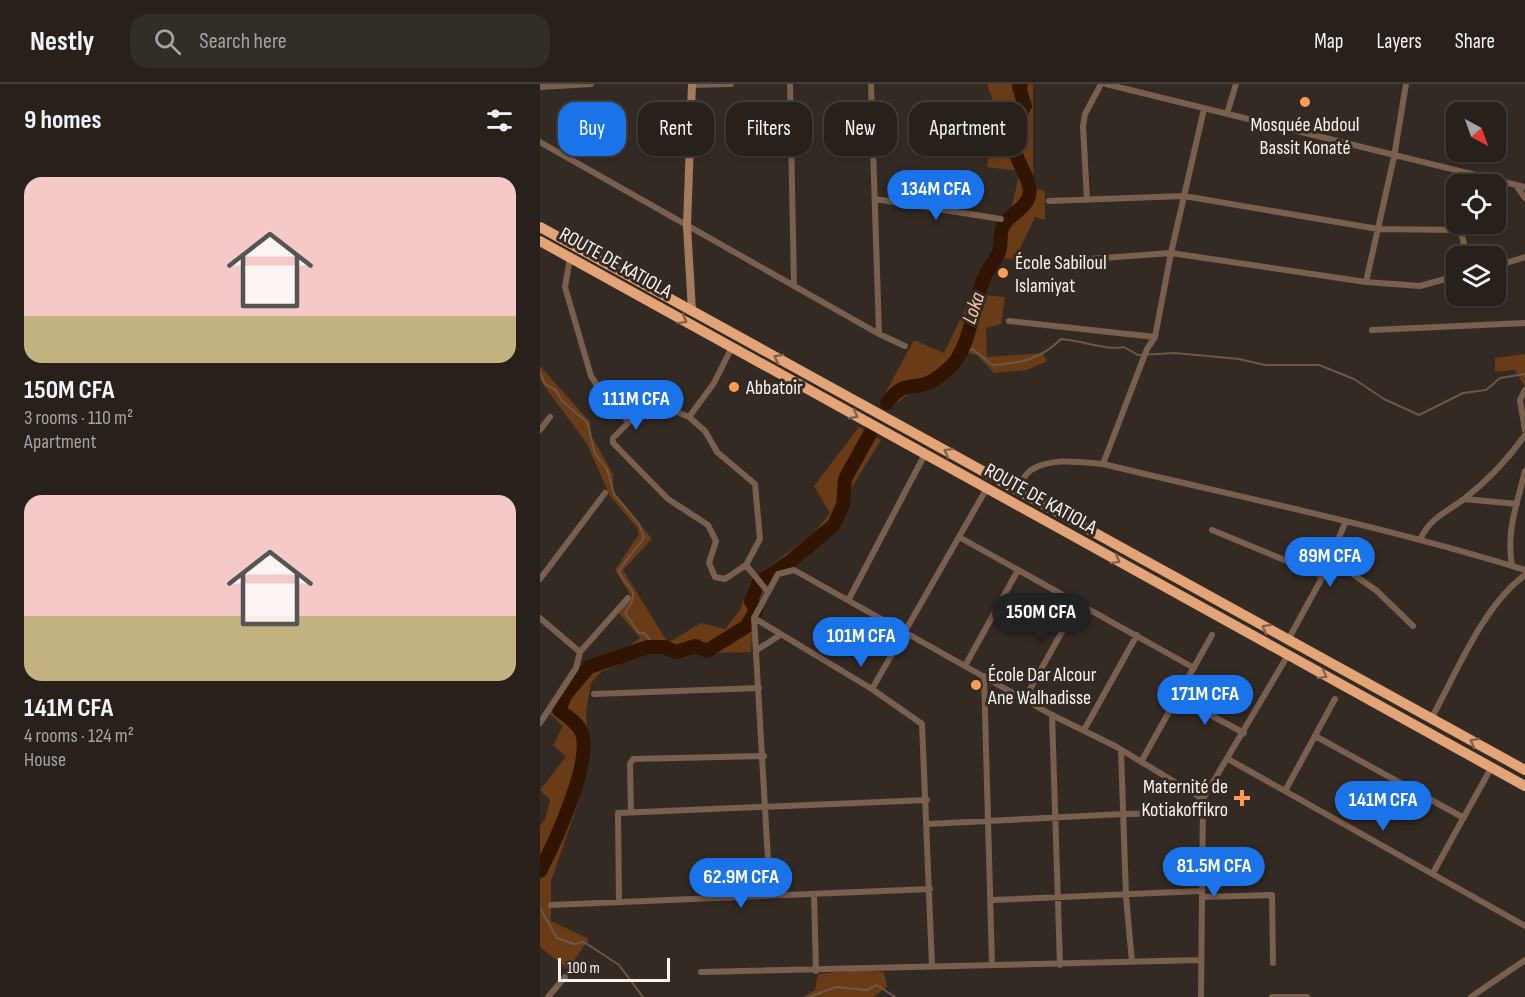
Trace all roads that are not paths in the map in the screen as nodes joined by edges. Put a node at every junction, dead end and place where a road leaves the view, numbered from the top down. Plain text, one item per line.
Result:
1 (591, 84) edge
2 (731, 84) edge
3 (790, 84) edge
4 (871, 84) edge
5 (1101, 84) edge
6 (1106, 84) edge
7 (1236, 84) edge
8 (1406, 84) edge
9 (692, 85) edge
10 (540, 87) edge
11 (1204, 109) junction
12 (1227, 114) junction
13 (540, 142) edge
14 (1394, 157) junction
15 (1515, 185) junction
16 (1525, 187) edge
17 (1184, 196) junction
18 (1525, 198) edge
19 (875, 199) junction
20 (1087, 200) junction
21 (1049, 201) dead end
22 (1001, 219) dead end
23 (687, 226) junction
24 (540, 227) edge
25 (1378, 230) junction
26 (540, 241) edge
27 (1464, 246) edge
28 (1171, 253) junction
29 (1525, 257) edge
30 (570, 258) junction
31 (1506, 263) edge
32 (1022, 264) dead end
33 (1446, 279) edge
34 (1366, 282) junction
35 (794, 286) junction
36 (692, 311) junction
37 (1009, 321) dead end
38 (1525, 323) edge
39 (1372, 330) dead end
40 (879, 334) junction
41 (1155, 337) junction
42 (905, 345) dead end
43 (732, 347) junction
44 (1525, 390) edge
45 (550, 417) dead end
46 (689, 417) junction
47 (629, 422) junction
48 (540, 430) edge
49 (1525, 430) edge
50 (1525, 435) edge
51 (925, 454) junction
52 (1103, 464) junction
53 (1525, 471) edge
54 (987, 488) junction
55 (1016, 489) junction
56 (605, 493) dead end
57 (1464, 499) junction
58 (1517, 504) junction
59 (1345, 523) junction
60 (1212, 530) dead end
61 (959, 537) junction
62 (1421, 538) junction
63 (1330, 558) junction
64 (746, 566) junction
65 (1512, 566) junction
66 (1018, 570) junction
67 (1525, 570) edge
68 (1525, 575) edge
69 (1323, 576) junction
70 (540, 579) edge
71 (768, 592) junction
72 (628, 598) dead end
73 (849, 599) junction
74 (1078, 603) junction
75 (540, 618) edge
76 (754, 618) junction
77 (1413, 626) dead end
78 (906, 632) junction
79 (780, 635) junction
80 (1137, 635) junction
81 (1212, 635) dead end
82 (1288, 640) junction
83 (757, 650) junction
84 (580, 652) junction
85 (1288, 655) junction
86 (966, 664) junction
87 (1194, 668) junction
88 (984, 676) junction
89 (759, 688) junction
90 (872, 689) junction
91 (594, 694) dead end
92 (1178, 697) junction
93 (1025, 698) junction
94 (1335, 699) dead end
95 (1052, 715) junction
96 (1431, 719) junction
97 (540, 723) edge
98 (1084, 730) junction
99 (1244, 733) junction
100 (1317, 737) junction
101 (1121, 750) junction
102 (764, 756) junction
103 (1228, 759) junction
104 (1141, 762) junction
105 (1491, 768) junction
106 (1525, 770) edge
107 (1525, 786) edge
108 (1285, 791) junction
109 (1203, 799) junction
110 (927, 800) junction
111 (767, 808) junction
112 (630, 812) junction
113 (1203, 813) junction
114 (1123, 814) junction
115 (1056, 818) junction
116 (1464, 818) junction
117 (990, 822) junction
118 (928, 824) junction
119 (1433, 873) junction
120 (930, 889) junction
121 (814, 894) junction
122 (1202, 894) junction
123 (770, 896) junction
124 (1126, 896) junction
125 (1057, 897) junction
126 (992, 900) junction
127 (619, 902) junction
128 (551, 905) dead end
129 (1525, 926) edge
130 (1201, 960) junction
131 (1525, 960) edge
132 (1132, 962) junction
133 (1273, 963) dead end
134 (992, 964) junction
135 (1060, 964) junction
136 (932, 966) junction
137 (816, 971) junction
138 (701, 972) dead end
139 (565, 976) dead end
140 (548, 997) edge
141 (1201, 997) edge
142 (1272, 997) edge
143 (1307, 997) edge
144 (1472, 997) edge

1 - 10 street
2 - 9 street
3 - 35 street
4 - 19 street
5 - 20 street
6 - 11 street
7 - 12 street
8 - 14 street
9 - 23 street
11 - 12 street
11 - 17 street
12 - 14 street
13 - 23 street
14 - 15 street
14 - 25 street
15 - 16 street
15 - 18 street
17 - 20 street
17 - 25 street
17 - 28 street
19 - 22 street
19 - 40 street
20 - 21 street
23 - 35 street
23 - 36 street
24 - 36 highway, ROUTE DE KATIOLA
25 - 27 street
25 - 34 street
26 - 30 highway, ROUTE DE KATIOLA
28 - 32 street
28 - 34 street
28 - 41 street
29 - 31 street
30 -> 43 highway, ROUTE DE KATIOLA
30 - 47 street
33 - 34 street
35 - 40 street
55 -> 36 highway, ROUTE DE KATIOLA
37 - 41 street
38 - 39 street
40 - 42 street
41 - 52 street
43 - 46 street
43 -> 51 highway, ROUTE DE KATIOLA
44 - 49 street
45 - 48 street
46 - 47 street
46 - 64 street
47 - 64 street
50 - 57 street
51 - 54 highway, ROUTE DE KATIOLA
51 - 73 street
52 - 55 street
52 - 59 street
53 - 58 street
54 - 61 street
54 -> 85 highway, ROUTE DE KATIOLA
82 -> 55 highway, ROUTE DE KATIOLA
56 - 70 street
57 - 58 street
57 - 62 street
58 - 65 street
59 - 62 street
59 - 63 street
60 - 69 street
61 - 66 street
61 - 78 street
62 - 65 street
63 - 69 street
63 - 77 street
64 - 71 street
65 - 67 street
66 - 74 street
66 - 86 street
68 - 96 street
69 - 82 street
71 - 73 street
71 - 76 street
72 - 84 street
73 - 78 street
74 - 80 street
74 - 93 street
75 - 84 street
76 - 79 street
76 - 83 street
78 - 86 street
78 - 90 street
79 - 83 street
79 - 90 street
80 - 87 street
80 - 98 street
81 - 87 street
82 - 96 highway, ROUTE DE KATIOLA
83 - 89 street
84 - 97 street
85 - 99 street
85 -> 105 highway, ROUTE DE KATIOLA
86 - 88 street
87 - 92 street
88 - 93 street
88 - 117 street
89 - 91 street
89 - 102 street
90 - 110 street
92 - 99 street
92 - 104 street
93 - 95 street
94 - 100 street
95 - 98 street
95 - 115 street
106 -> 96 highway, ROUTE DE KATIOLA
98 - 101 street
99 - 103 street
100 - 108 street
100 - 116 street
101 - 104 street
101 - 114 street
102 - 111 street
102 - 112 street
103 - 108 street
103 - 109 street
104 - 109 street
105 - 107 highway, ROUTE DE KATIOLA
105 - 116 street
108 - 119 street
109 - 113 street
110 - 111 street
110 - 118 street
111 - 112 street
111 - 123 street
112 - 127 street
113 - 114 street
113 - 122 street
114 - 115 street
114 - 124 street
115 - 117 street
115 - 125 street
116 - 119 street
117 - 118 street
117 - 126 street
118 - 120 street
119 - 129 street
120 - 121 street
120 - 136 street
121 - 123 street
121 - 137 street
122 - 124 street
122 - 130 street
122 - 133 street
123 - 127 street
124 - 125 street
124 - 132 street
125 - 126 street
125 - 135 street
126 - 134 street
127 - 128 street
130 - 132 street
130 - 141 street
131 - 144 street
132 - 135 street
134 - 135 street
134 - 136 street
136 - 137 street
137 - 138 street
139 - 140 street
142 - 143 street

